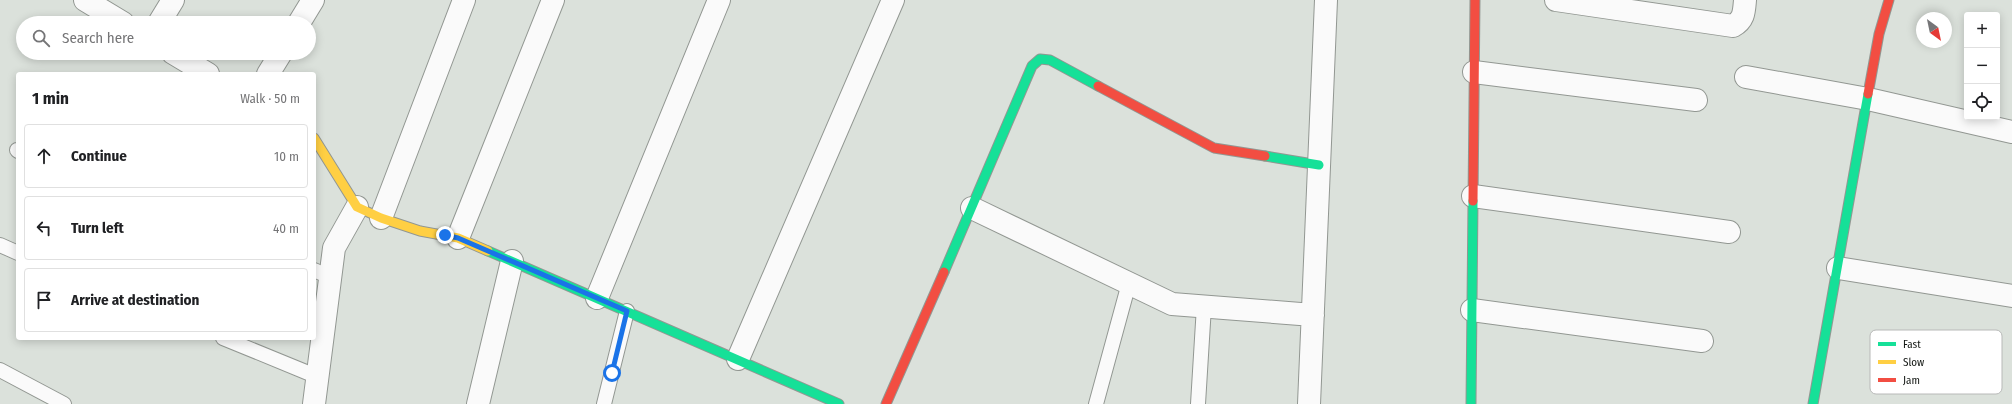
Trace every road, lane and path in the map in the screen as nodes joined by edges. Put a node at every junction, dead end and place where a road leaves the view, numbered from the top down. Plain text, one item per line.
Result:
1 (85, 0) edge
2 (173, 0) edge
3 (313, 0) edge
4 (464, 0) edge
5 (553, 0) edge
6 (719, 0) edge
7 (893, 0) edge
8 (1326, 0) edge
9 (1474, 0) edge
10 (1556, 0) edge
11 (1745, 0) edge
12 (1889, 0) edge
13 (111, 16) edge
14 (163, 16) edge
15 (303, 16) edge
16 (185, 60) edge
17 (277, 60) edge
18 (205, 72) edge
19 (269, 72) edge
20 (1474, 72) junction
21 (1746, 77) dead end
22 (1868, 98) junction
23 (1696, 100) dead end
24 (2012, 132) edge
25 (316, 141) edge
26 (1319, 166) junction
27 (1473, 196) junction
28 (357, 207) junction
29 (972, 208) junction
30 (382, 218) junction
31 (1728, 232) dead end
32 (458, 238) junction
33 (0, 245) edge
34 (16, 252) edge
35 (512, 261) junction
36 (1838, 268) junction
37 (322, 273) edge
38 (1129, 283) junction
39 (2012, 296) edge
40 (597, 298) junction
41 (1204, 306) junction
42 (1472, 310) junction
43 (627, 311) junction
44 (1313, 315) junction
45 (228, 340) edge
46 (1702, 341) dead end
47 (738, 360) junction
48 (0, 370) edge
49 (318, 377) junction
50 (64, 404) edge
51 (314, 404) edge
52 (478, 404) edge
53 (604, 404) edge
54 (839, 404) edge
55 (886, 404) edge
56 (1096, 404) edge
57 (1198, 404) edge
58 (1309, 404) edge
59 (1471, 404) edge
60 (1813, 404) edge

1 - 13 street
2 - 14 street
3 - 15 street
4 - 30 street
5 - 32 street
6 - 40 street
7 - 47 street
8 - 26 street
9 - 20 street
10 - 11 street
12 - 22 street
16 - 18 street
17 - 19 street
20 - 23 street
20 - 27 street
21 - 22 street
22 - 24 street
22 - 36 street
25 - 28 street
26 - 29 street
26 - 44 street
27 - 31 street
27 - 42 street
28 - 30 street
28 - 37 street
29 - 38 street
29 - 55 street
30 - 32 street
32 - 35 street
33 - 34 lane
35 - 40 street
35 - 52 street
36 - 39 street
36 - 60 street
37 - 49 street
38 - 41 street
38 - 56 lane
40 - 43 street
41 - 44 street
41 - 57 lane
42 - 46 street
42 - 59 street
43 - 47 street
43 - 53 lane
44 - 58 street
45 - 49 lane
47 - 54 street
48 - 50 lane
49 - 51 street

